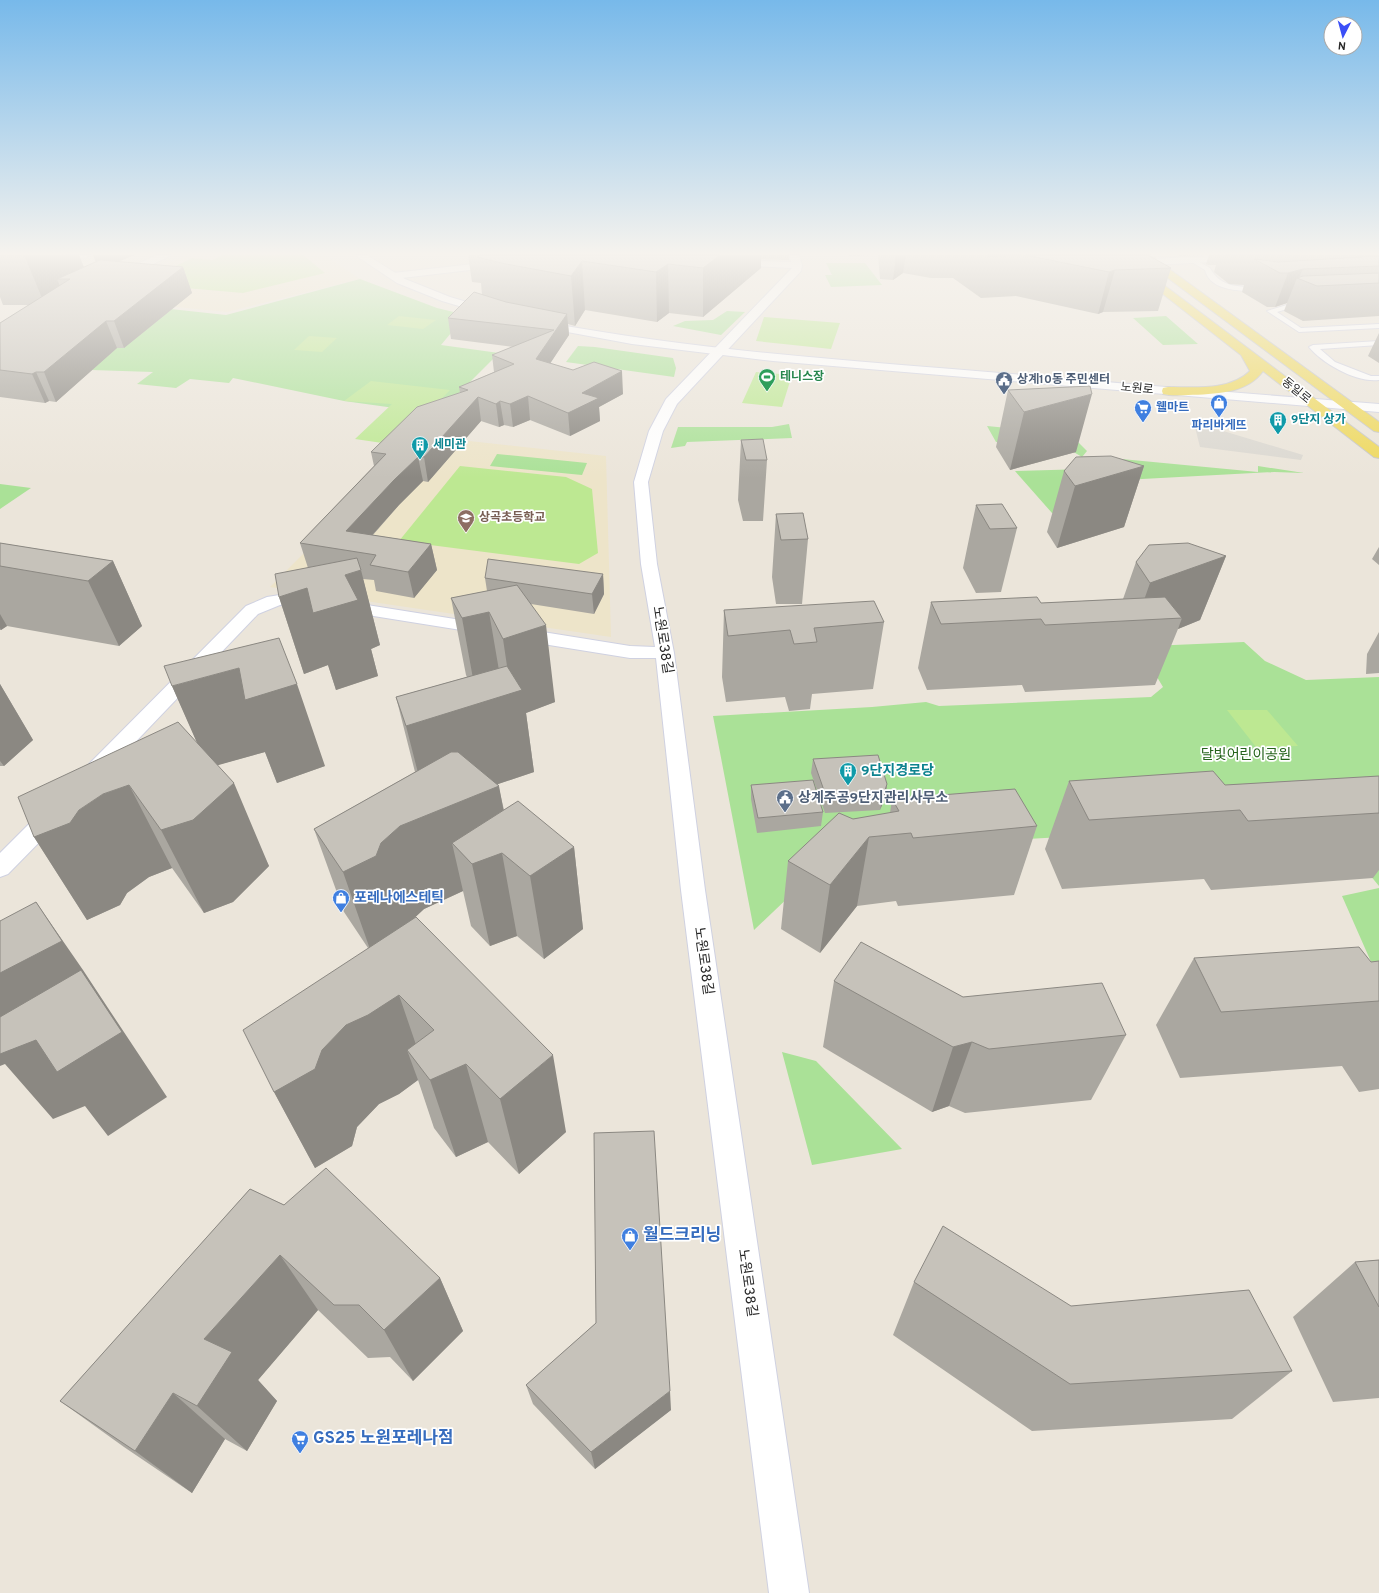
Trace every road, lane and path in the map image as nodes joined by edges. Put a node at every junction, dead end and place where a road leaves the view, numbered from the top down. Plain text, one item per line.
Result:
1 (566, 329) edge
2 (739, 329) edge
3 (1216, 329) edge
4 (1245, 329) edge
5 (1298, 329) edge
6 (1312, 329) edge
7 (1379, 343) edge
8 (1245, 351) junction
9 (717, 352) junction
10 (1379, 378) edge
11 (1168, 391) junction
12 (1311, 403) junction
13 (1349, 406) junction
14 (1379, 408) edge
15 (1379, 428) edge
16 (1379, 454) edge
17 (664, 653) junction
18 (83, 784) edge
19 (66, 801) edge
20 (0, 868) edge
21 (789, 1593) edge

1 - 9 street, 노원로
2 - 9 street, 노원로38길
3 - 8 main road, 동일로
4 - 13 main road, 동일로
5 - 6 lane
7 - 10 lane
8 - 11 main road
8 - 12 main road, 동일로
9 - 11 street, 노원로
9 - 17 street, 노원로38길
11 - 12 street, 노원로
12 - 13 street, 노원로
12 - 16 main road, 동일로
13 - 14 street, 노원로
13 - 15 main road, 동일로
17 - 18 street
17 - 21 street, 노원로38길
19 - 20 street

